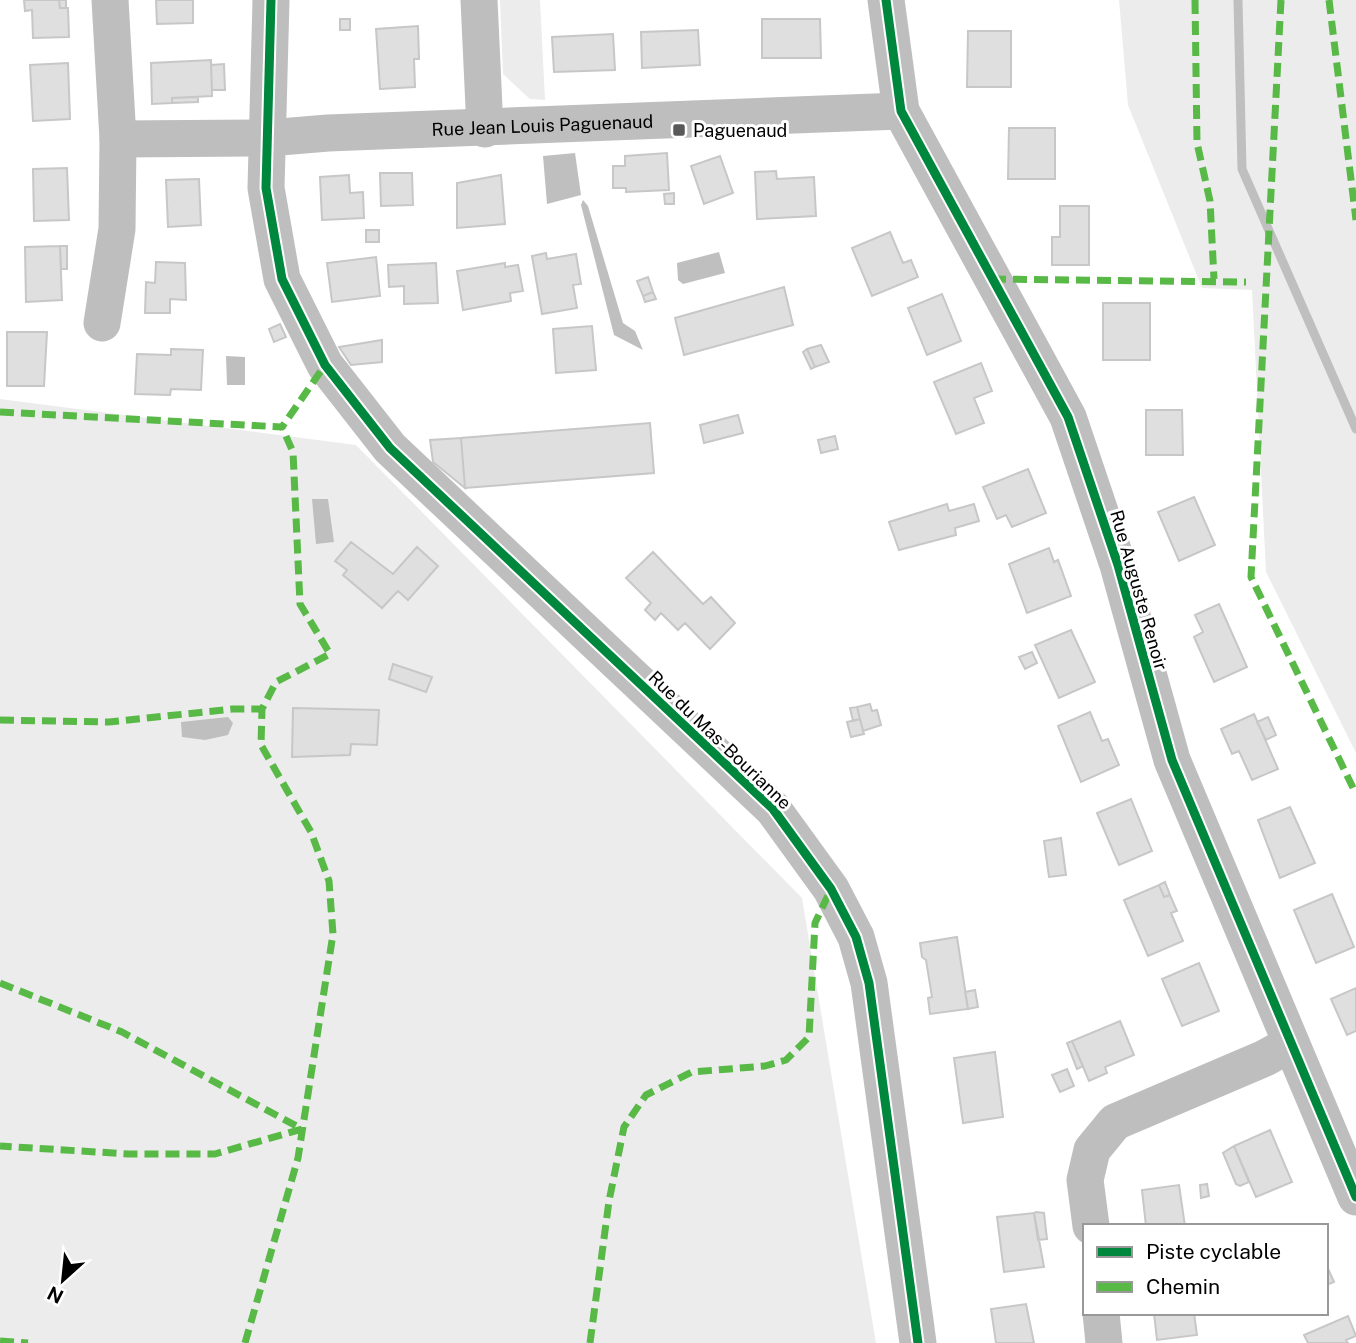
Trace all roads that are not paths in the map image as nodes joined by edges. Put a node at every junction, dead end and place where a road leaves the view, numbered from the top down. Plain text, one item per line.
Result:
1 (110, 0) edge
2 (271, 0) edge
3 (479, 0) edge
4 (886, 0) edge
5 (901, 111) junction
6 (485, 129) junction
7 (268, 138) junction
8 (117, 139) junction
9 (102, 323) dead end
10 (1290, 1044) junction
11 (1356, 1197) edge
12 (1091, 1224) edge
13 (1101, 1315) edge
14 (918, 1343) edge
15 (1104, 1343) edge

1 - 8 street
2 - 7 street, Rue du Mas-Bourianne
3 - 6 street
4 - 5 street, Rue Auguste Renoir
5 - 6 street, Rue Jean Louis Paguenaud
5 - 10 street, Rue Auguste Renoir
6 - 7 street, Rue Jean Louis Paguenaud
7 - 8 street, Rue Jean Louis Paguenaud
7 - 14 street, Rue du Mas-Bourianne
8 - 9 street
10 - 11 street, Rue Auguste Renoir
10 - 12 street
13 - 15 street

